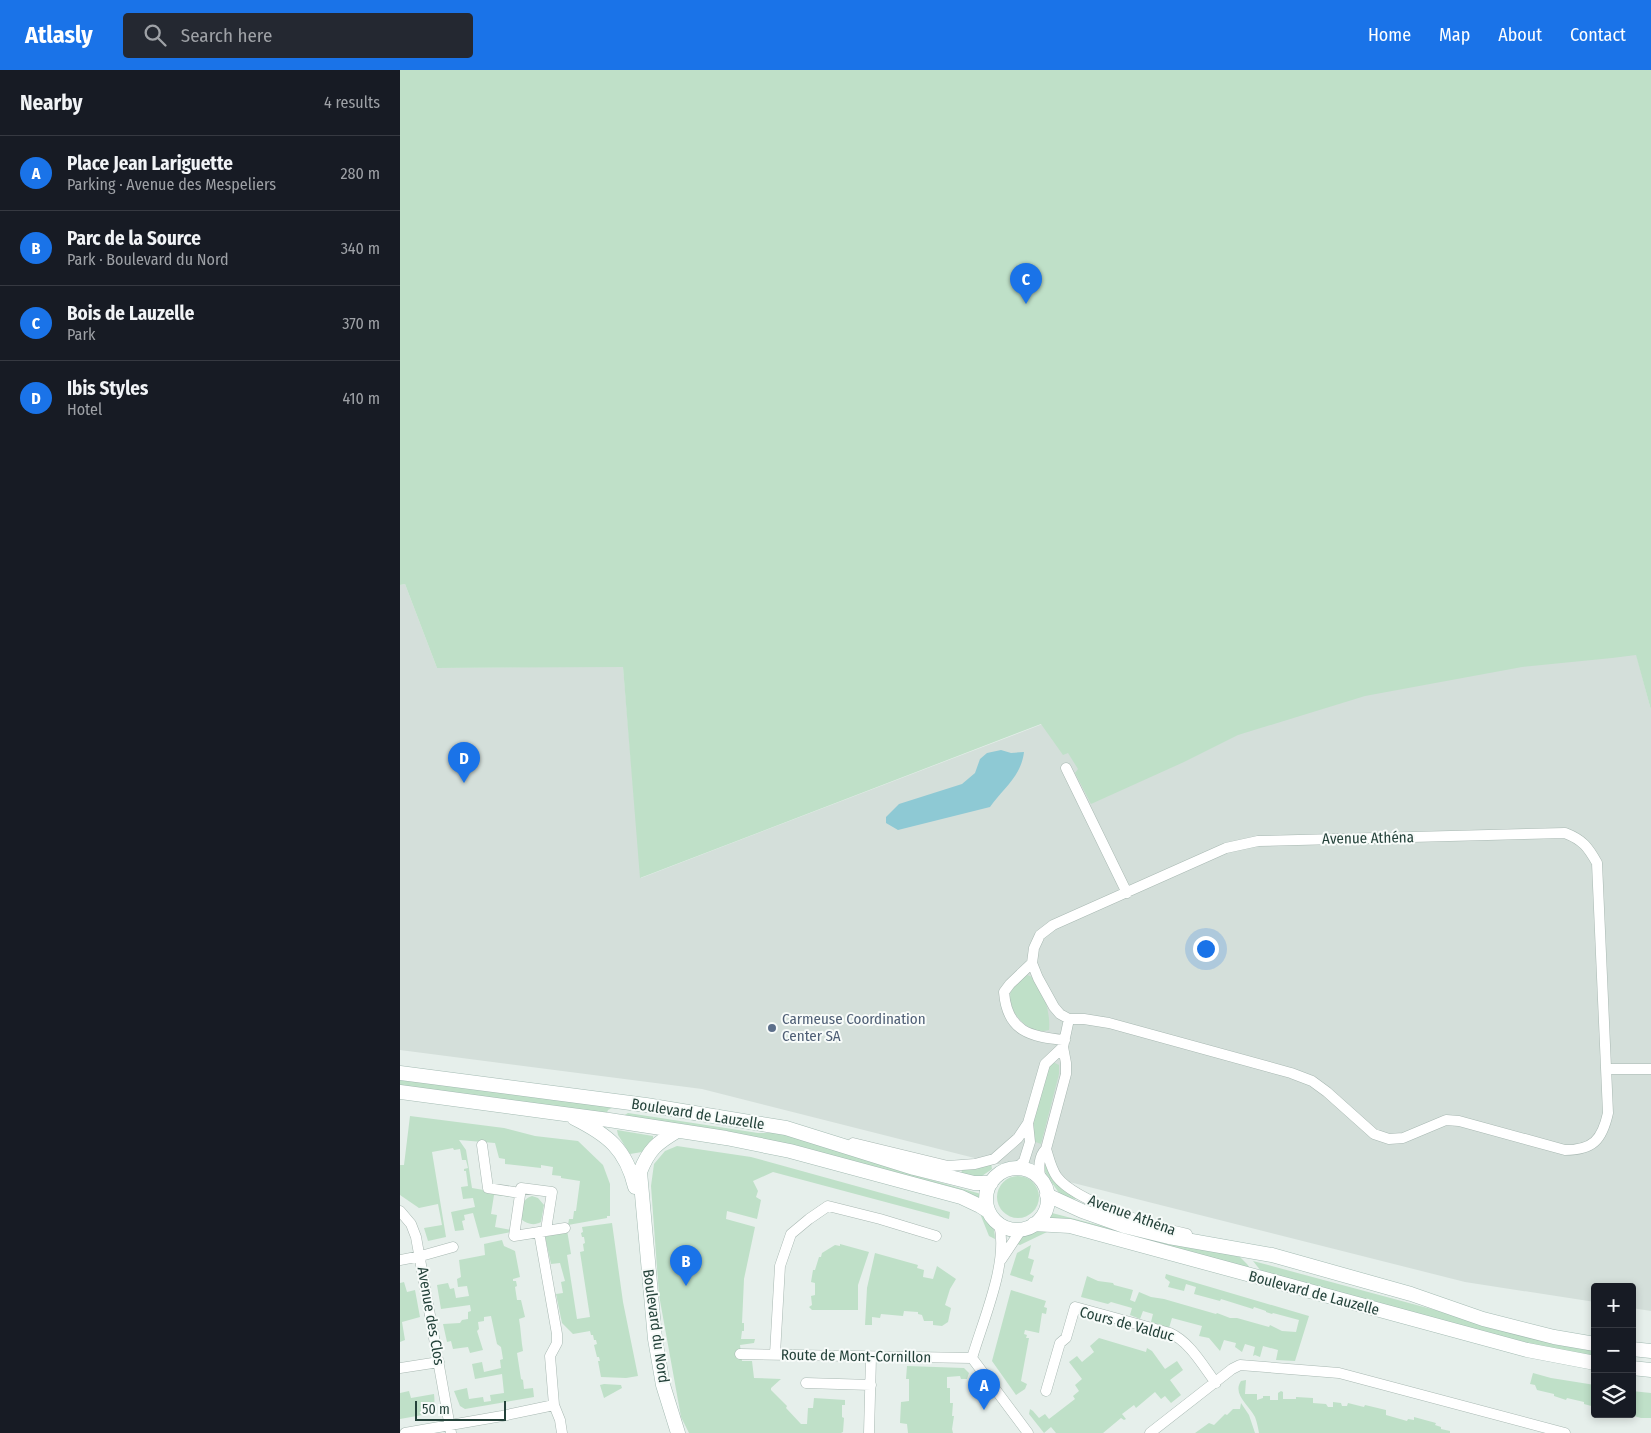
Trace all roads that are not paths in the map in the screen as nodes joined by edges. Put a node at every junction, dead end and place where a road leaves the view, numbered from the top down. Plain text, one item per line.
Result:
1 (1066, 768) dead end
2 (1127, 893) junction
3 (1032, 963) junction
4 (1069, 1019) junction
5 (1064, 1043) junction
6 (1606, 1068) junction
7 (1651, 1069) edge
8 (400, 1073) edge
9 (400, 1092) edge
10 (646, 1106) junction
11 (567, 1115) junction
12 (608, 1120) junction
13 (1028, 1123) junction
14 (677, 1131) junction
15 (821, 1138) junction
16 (608, 1139) junction
17 (482, 1145) dead end
18 (1046, 1149) junction
19 (1018, 1168) junction
20 (1040, 1178) junction
21 (991, 1183) junction
22 (520, 1193) junction
23 (1047, 1195) junction
24 (400, 1211) edge
25 (988, 1211) junction
26 (643, 1217) junction
27 (999, 1224) junction
28 (1034, 1224) junction
29 (565, 1228) dead end
30 (1020, 1230) junction
31 (542, 1231) junction
32 (936, 1236) dead end
33 (454, 1246) dead end
34 (1243, 1249) junction
35 (421, 1256) junction
36 (400, 1260) edge
37 (1001, 1260) junction
38 (1591, 1343) edge
39 (1636, 1349) edge
40 (1651, 1351) edge
41 (740, 1354) dead end
42 (775, 1354) junction
43 (871, 1357) junction
44 (972, 1358) junction
45 (439, 1362) junction
46 (1591, 1362) edge
47 (400, 1368) edge
48 (1636, 1368) edge
49 (1651, 1370) edge
50 (1216, 1382) junction
51 (806, 1383) dead end
52 (871, 1385) junction
53 (1046, 1391) dead end
54 (554, 1405) junction
55 (450, 1429) edge
56 (405, 1433) edge
57 (562, 1433) edge
58 (678, 1433) edge
59 (869, 1433) edge
60 (1028, 1433) edge
61 (1150, 1433) edge
62 (1565, 1433) edge

1 - 2 street
2 - 3 street, Avenue Athéna
2 - 6 street, Avenue Athéna
3 - 4 street
3 - 5 street
4 - 5 street
4 - 6 street, Avenue Athéna
5 - 13 street
5 - 18 street
6 - 7 street
8 - 10 main road, Boulevard de Lauzelle
9 - 11 main road, Boulevard de Lauzelle
10 - 12 main road
10 - 15 main road, Boulevard de Lauzelle
11 - 12 main road, Boulevard de Lauzelle
11 - 16 main road, Boulevard du Nord
12 - 14 main road, Boulevard de Lauzelle
12 - 16 main road
13 - 15 street
13 - 19 street
14 - 25 main road, Boulevard de Lauzelle
14 - 26 main road, Boulevard du Nord
15 - 21 main road, Boulevard de Lauzelle
16 - 26 main road, Boulevard du Nord
17 - 22 street
18 - 20 street
18 - 34 street, Avenue Athéna
19 - 20 main road
19 - 21 main road
20 - 23 main road
21 - 25 main road
22 - 31 street
22 - 31 street
23 - 28 main road
23 - 34 main road, Boulevard de Lauzelle
24 - 35 street, Avenue des Clos
25 - 27 main road
26 - 58 main road, Boulevard du Nord
27 - 30 main road
27 - 37 street
28 - 30 main road
28 - 46 main road, Boulevard de Lauzelle
29 - 31 street
30 - 37 street
31 - 54 street
32 - 42 street
33 - 35 street
34 - 38 main road, Boulevard de Lauzelle
35 - 36 street
35 - 45 street, Avenue des Clos
37 - 44 street
39 - 40 main road
41 - 42 street, Route de Mont-Cornillon
42 - 43 street, Route de Mont-Cornillon
43 - 44 street, Route de Mont-Cornillon
43 - 52 street
44 - 60 street
45 - 47 street
45 - 55 street, Avenue des Clos
48 - 49 main road
50 - 53 street, Cours de Valduc
50 - 61 street
50 - 62 street
51 - 52 street
52 - 59 street
54 - 55 street
54 - 57 street
55 - 56 street

